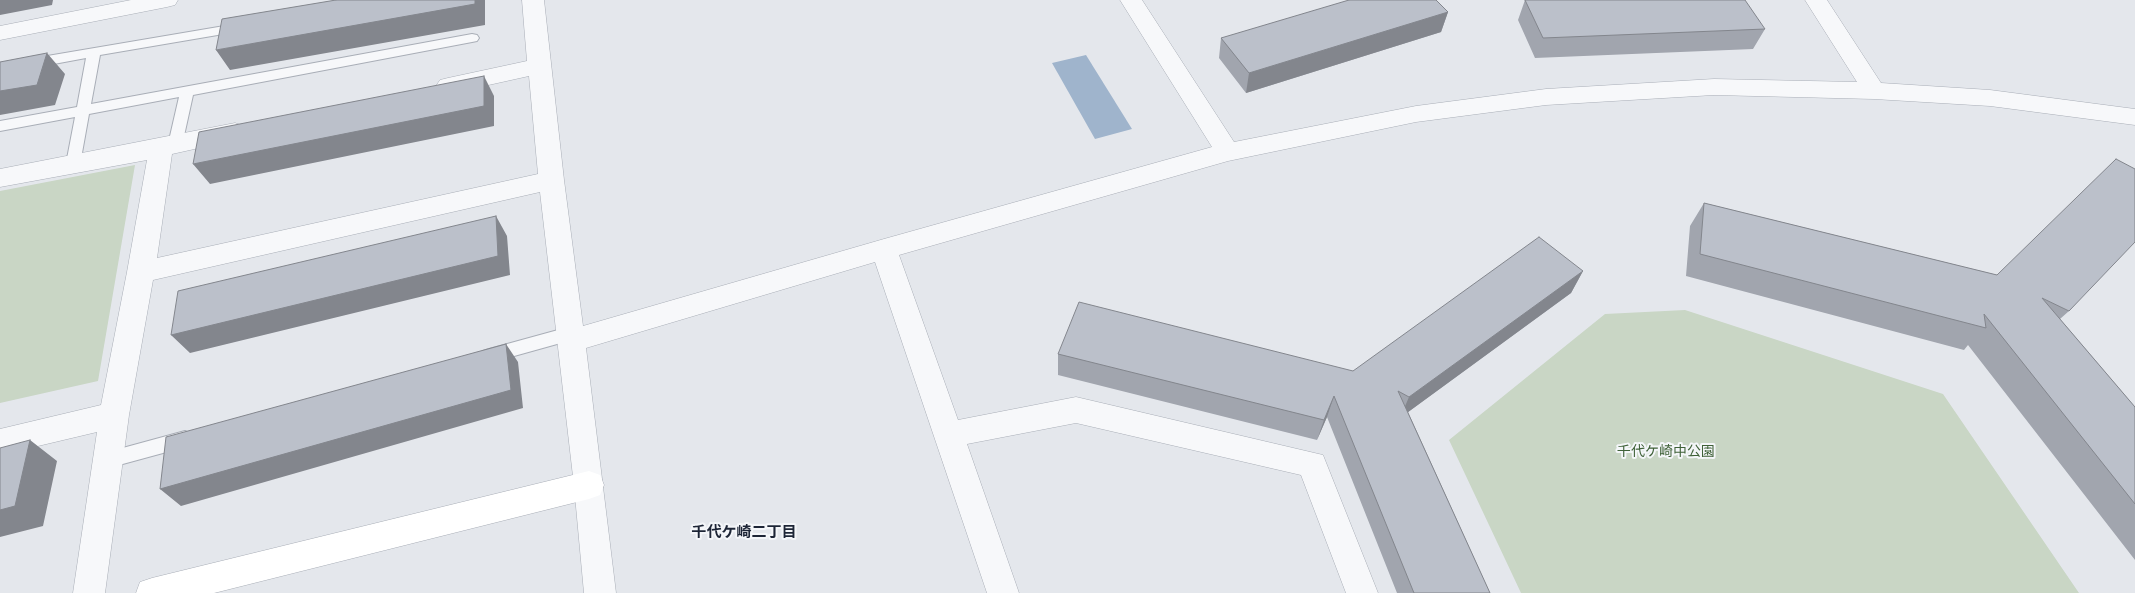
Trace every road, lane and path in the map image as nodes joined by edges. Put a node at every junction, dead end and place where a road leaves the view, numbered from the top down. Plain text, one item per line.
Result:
1 (167, 0) edge
2 (532, 0) edge
3 (1131, 0) edge
4 (1816, 0) edge
5 (259, 24) edge
6 (0, 33) edge
7 (472, 38) dead end
8 (94, 52) junction
9 (539, 66) junction
10 (0, 69) edge
11 (187, 90) junction
12 (424, 91) edge
13 (1874, 91) junction
14 (82, 110) junction
15 (2135, 117) edge
16 (0, 126) edge
17 (252, 128) edge
18 (168, 146) junction
19 (1228, 152) junction
20 (73, 164) junction
21 (0, 178) edge
22 (551, 180) junction
23 (884, 249) junction
24 (141, 272) junction
25 (569, 338) junction
26 (473, 360) edge
27 (114, 415) junction
28 (204, 434) edge
29 (949, 435) junction
30 (0, 442) edge
31 (108, 460) junction
32 (589, 485) junction
33 (89, 593) edge
34 (152, 593) edge
35 (600, 593) edge
36 (1003, 593) edge
37 (1362, 593) edge

1 - 6 street
2 - 9 street
3 - 19 street
4 - 13 street
5 - 8 lane
7 - 11 lane
8 - 10 lane
8 - 14 lane
9 - 12 street
9 - 22 street
11 - 14 lane
11 - 18 lane
13 - 15 street
13 - 19 street
14 - 16 lane
14 - 20 lane
17 - 18 street
18 - 20 street
18 - 24 street
19 - 23 street
20 - 21 street
22 - 24 street
22 - 25 street
23 - 25 street
23 - 29 street
24 - 27 street
25 - 26 lane
25 - 32 street
27 - 30 street
27 - 31 street
28 - 31 lane
29 - 36 street
29 - 37 street
31 - 33 street
32 - 34 street
32 - 35 street

